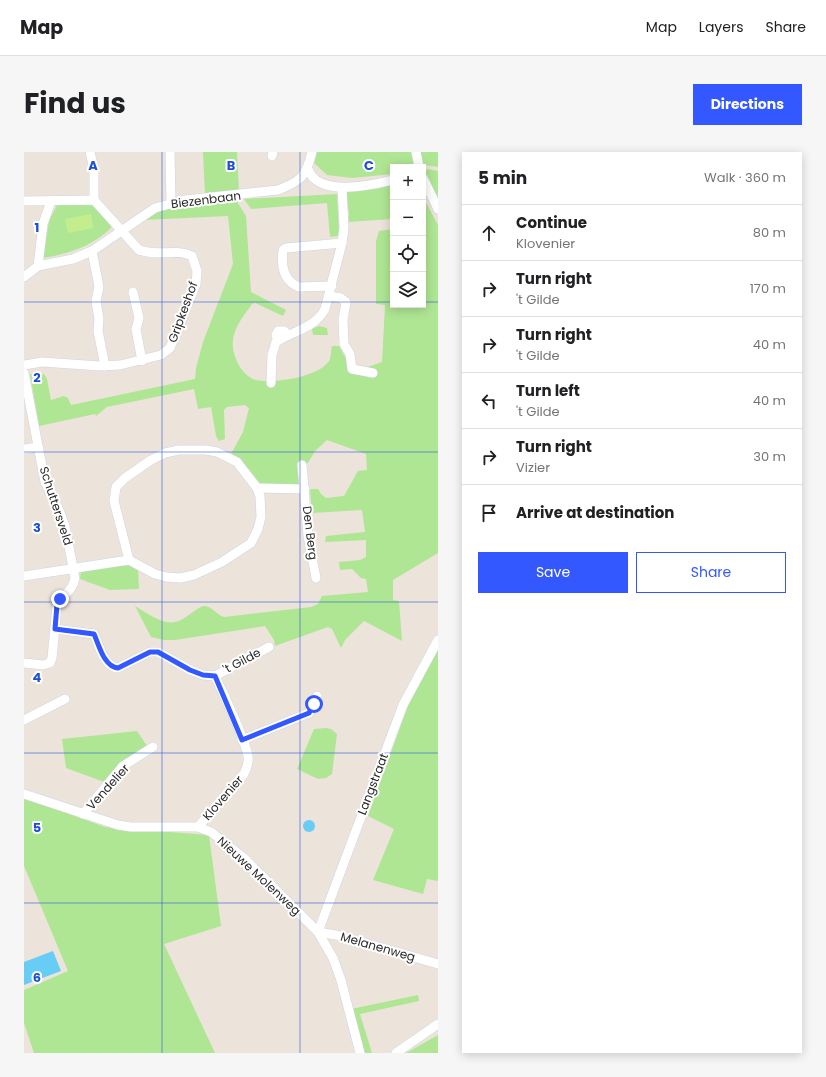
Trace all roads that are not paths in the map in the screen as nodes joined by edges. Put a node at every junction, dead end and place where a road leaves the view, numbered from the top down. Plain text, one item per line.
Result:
1 (90, 152) edge
2 (170, 152) edge
3 (312, 152) edge
4 (416, 152) edge
5 (418, 164) edge
6 (310, 173) junction
7 (390, 181) edge
8 (426, 184) edge
9 (342, 188) junction
10 (94, 200) junction
11 (24, 201) edge
12 (51, 201) junction
13 (170, 203) junction
14 (438, 209) edge
15 (121, 230) junction
16 (342, 243) junction
17 (92, 251) junction
18 (38, 266) junction
19 (24, 277) edge
20 (332, 286) junction
21 (134, 292) dead end
22 (330, 296) junction
23 (142, 361) junction
24 (24, 365) edge
25 (105, 366) junction
26 (24, 373) edge
27 (373, 373) dead end
28 (271, 383) dead end
29 (38, 447) junction
30 (24, 449) edge
31 (302, 465) dead end
32 (257, 488) junction
33 (305, 489) junction
34 (129, 560) junction
35 (75, 569) junction
36 (24, 576) edge
37 (316, 578) dead end
38 (55, 629) junction
39 (438, 640) edge
40 (269, 647) dead end
41 (24, 663) edge
42 (215, 676) junction
43 (317, 696) dead end
44 (65, 698) dead end
45 (24, 720) edge
46 (242, 740) junction
47 (153, 747) dead end
48 (24, 794) edge
49 (83, 814) junction
50 (198, 827) junction
51 (318, 932) junction
52 (438, 964) edge
53 (438, 1024) edge
54 (360, 1053) edge
55 (396, 1053) edge

1 - 10 street
2 - 13 street
3 - 6 street
4 - 5 street
6 - 9 street
6 - 13 street, Biezenbaan
7 - 9 street
8 - 14 street
9 - 16 street
10 - 12 street
10 - 15 street, Gripkeshof
11 - 12 street
12 - 18 street
13 - 15 street, Biezenbaan
15 - 17 street, Biezenbaan
15 - 23 street, Gripkeshof
16 - 20 street
16 - 20 street
17 - 18 street, Biezenbaan
17 - 25 street
18 - 19 street, Biezenbaan
20 - 22 street
21 - 23 street
22 - 27 street
22 - 28 street
23 - 25 street, Gripkeshof
24 - 25 street, Gripkeshof
26 - 29 street, Schuttersveld
29 - 30 street
29 - 35 street, Schuttersveld
31 - 33 street, Den Berg
32 - 33 street, Den Berg
32 - 34 street
32 - 34 street
33 - 37 street, Den Berg
34 - 35 street
35 - 36 street
35 - 38 street
38 - 41 street
38 - 42 street, 't Gilde
39 - 51 street, Langstraat
40 - 42 street, 't Gilde
42 - 46 street, 't Gilde
43 - 46 street
44 - 45 street
46 - 50 street, Klovenier
47 - 49 street, Vendelier
48 - 49 street, Nieuwe Molenweg
49 - 50 street, Nieuwe Molenweg
50 - 51 street, Nieuwe Molenweg
51 - 52 street, Melanenweg
51 - 54 street, Nieuwe Molenweg
53 - 55 street

